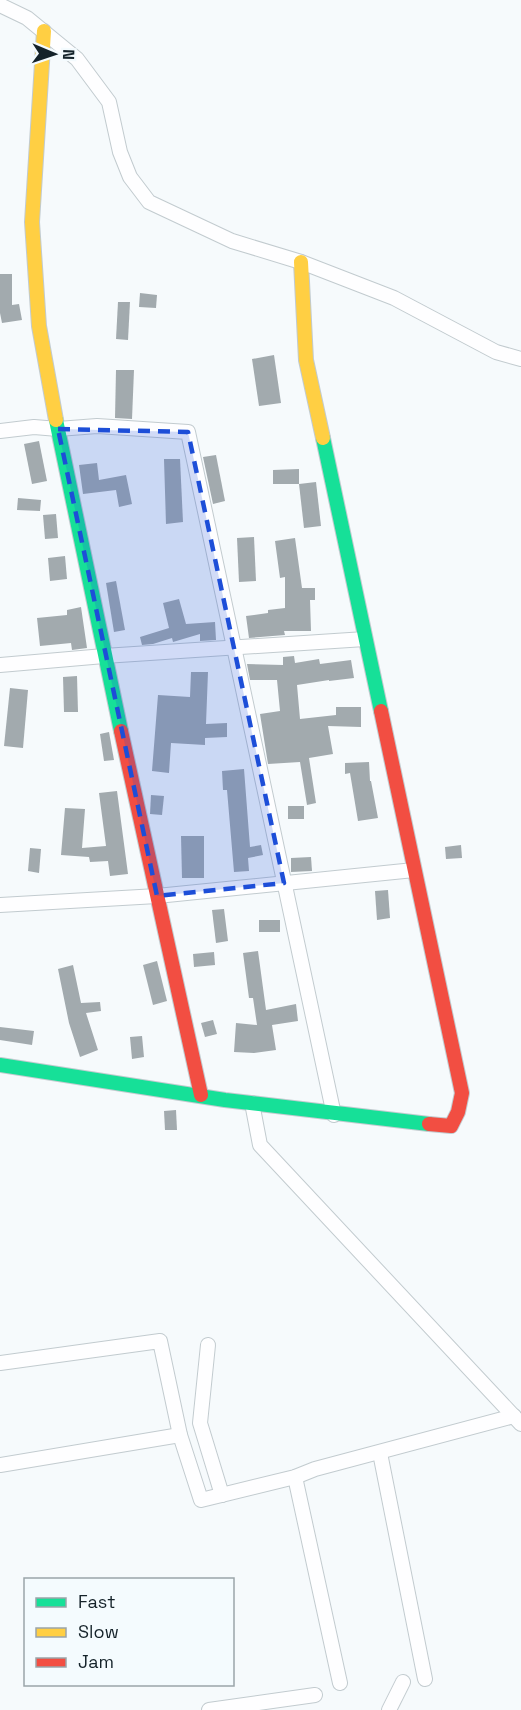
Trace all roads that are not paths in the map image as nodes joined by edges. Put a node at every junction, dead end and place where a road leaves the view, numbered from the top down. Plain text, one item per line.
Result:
1 (0, 5) edge
2 (44, 31) junction
3 (301, 261) junction
4 (521, 358) edge
5 (58, 429) junction
6 (0, 430) edge
7 (365, 639) junction
8 (233, 648) junction
9 (104, 656) junction
10 (0, 665) edge
11 (414, 870) junction
12 (284, 883) junction
13 (157, 896) junction
14 (0, 905) edge
15 (0, 1065) edge
16 (201, 1095) junction
17 (252, 1103) junction
18 (334, 1115) junction
19 (208, 1345) dead end
20 (0, 1363) edge
21 (517, 1420) edge
22 (180, 1435) junction
23 (380, 1453) junction
24 (0, 1465) edge
25 (295, 1477) junction
26 (222, 1495) junction
27 (425, 1678) dead end
28 (403, 1682) dead end
29 (340, 1683) dead end
30 (315, 1695) dead end
31 (209, 1710) edge
32 (389, 1710) edge

1 - 2 street
2 - 3 street
2 - 5 street
3 - 4 street
3 - 7 street
5 - 6 street
5 - 8 street
5 - 9 street
7 - 8 street
7 - 11 street
8 - 9 street
8 - 12 street
9 - 10 street
9 - 13 street
11 - 12 street
11 - 18 street
12 - 13 street
12 - 18 street
13 - 14 street
13 - 16 street
15 - 16 street
16 - 17 street
17 - 18 street
17 - 21 street
19 - 26 street
20 - 22 street
21 - 23 street
22 - 24 street
22 - 26 street
23 - 25 street
23 - 27 street
25 - 26 street
25 - 29 street
28 - 32 street
30 - 31 street

